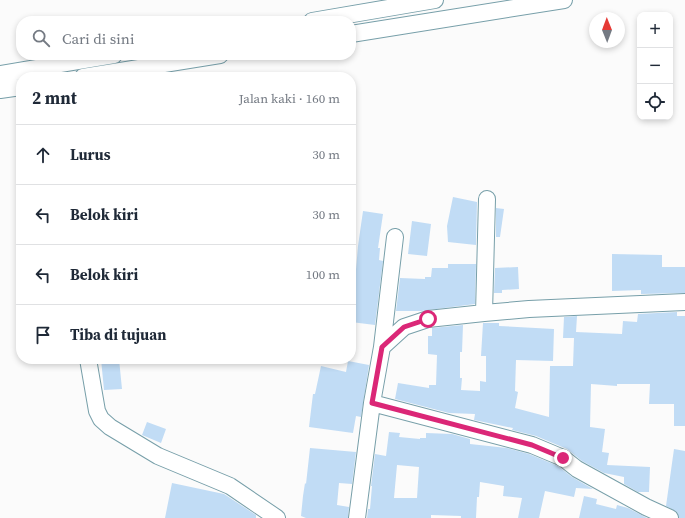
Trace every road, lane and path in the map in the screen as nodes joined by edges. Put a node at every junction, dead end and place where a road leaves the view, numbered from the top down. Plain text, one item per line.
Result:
1 (435, 0) edge
2 (564, 0) edge
3 (341, 16) edge
4 (356, 33) edge
5 (107, 60) edge
6 (175, 60) edge
7 (94, 69) edge
8 (38, 72) edge
9 (16, 73) edge
10 (0, 74) edge
11 (16, 88) edge
12 (0, 90) edge
13 (487, 199) dead end
14 (395, 237) dead end
15 (685, 302) edge
16 (484, 313) junction
17 (382, 347) junction
18 (89, 364) edge
19 (372, 403) junction
20 (276, 518) edge
21 (357, 518) edge
22 (670, 518) edge

1 - 3 street
2 - 4 street
5 - 7 street
6 - 7 street
7 - 8 street
9 - 10 street
11 - 12 street
13 - 16 street
14 - 17 street
15 - 16 street
16 - 17 street
17 - 19 street
18 - 20 street
19 - 21 street
19 - 22 street

